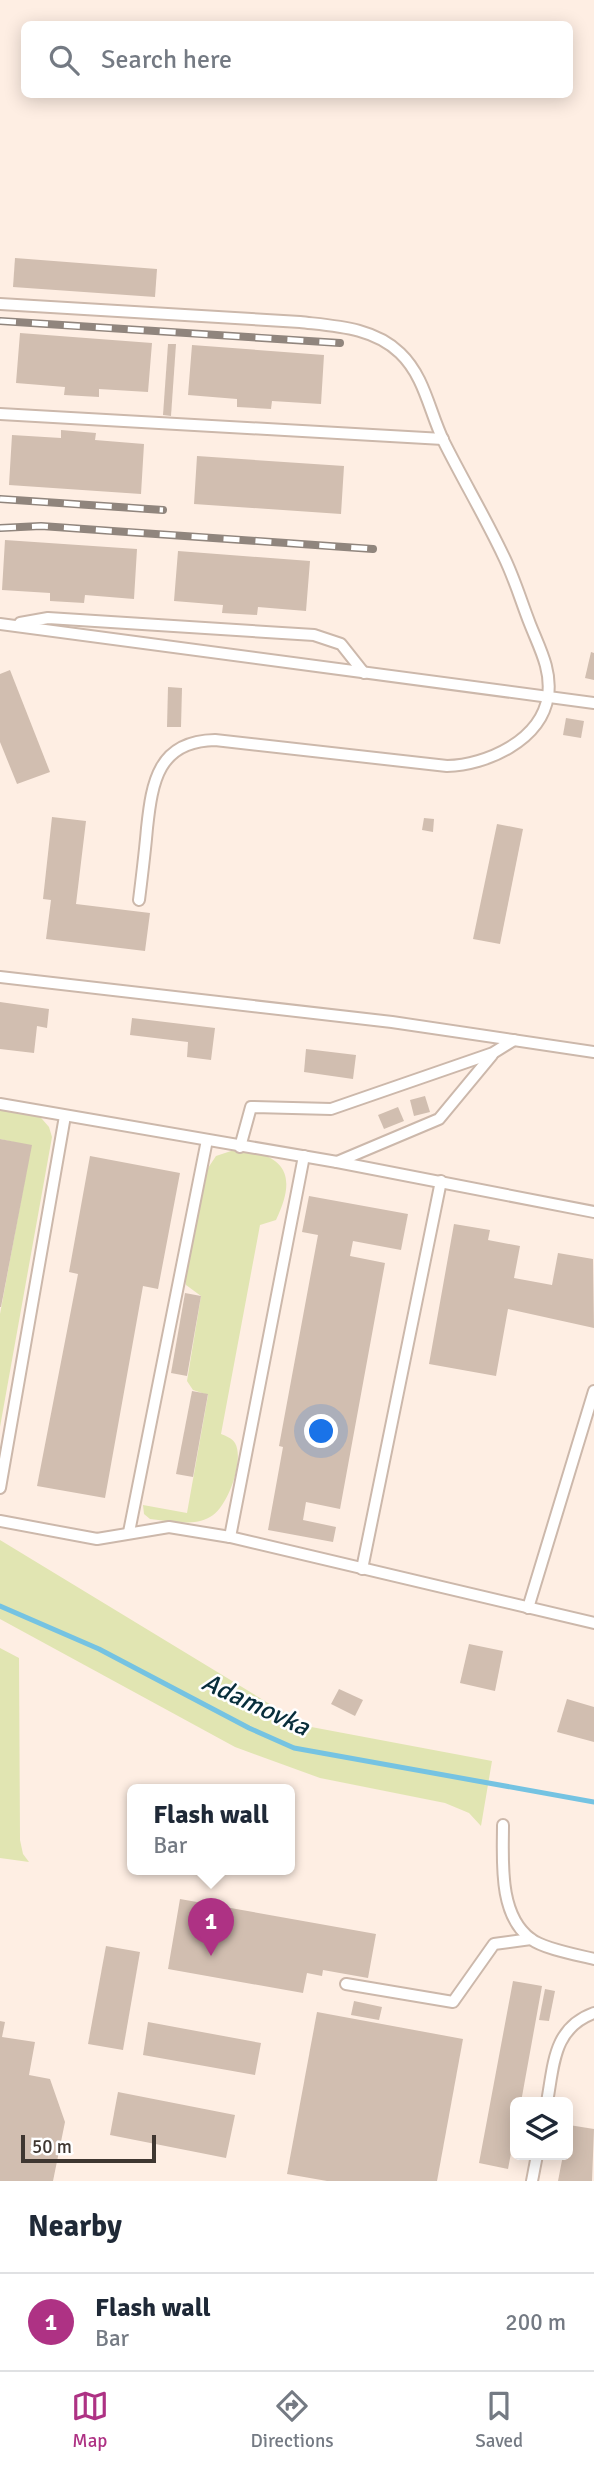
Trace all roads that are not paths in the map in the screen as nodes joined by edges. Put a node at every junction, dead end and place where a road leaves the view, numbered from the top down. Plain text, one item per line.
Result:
1 (0, 304) edge
2 (0, 414) edge
3 (443, 439) junction
4 (5, 624) edge
5 (364, 673) junction
6 (548, 698) junction
7 (594, 703) edge
8 (139, 900) dead end
9 (0, 977) edge
10 (514, 1040) junction
11 (594, 1050) edge
12 (493, 1053) junction
13 (0, 1104) edge
14 (65, 1116) junction
15 (206, 1140) junction
16 (240, 1147) junction
17 (304, 1156) junction
18 (337, 1162) junction
19 (442, 1181) junction
20 (594, 1212) edge
21 (594, 1391) edge
22 (0, 1488) edge
23 (0, 1521) edge
24 (129, 1532) junction
25 (230, 1537) junction
26 (362, 1569) junction
27 (528, 1608) junction
28 (594, 1623) edge
29 (503, 1825) dead end
30 (531, 1940) junction
31 (594, 1959) edge
32 (346, 1984) dead end
33 (594, 2014) edge
34 (548, 2097) edge
35 (536, 2160) edge
36 (532, 2181) edge

1 - 3 lane
2 - 3 lane
3 - 6 lane
4 - 5 lane
4 - 5 lane
5 - 6 lane
6 - 7 lane
6 - 8 lane
9 - 10 lane
10 - 11 lane
10 - 12 lane
12 - 16 lane
12 - 18 lane
13 - 14 lane
14 - 15 lane
14 - 22 lane
15 - 16 lane
15 - 24 lane
16 - 17 lane
17 - 18 lane
17 - 25 lane
18 - 19 lane
19 - 20 lane
19 - 26 lane
21 - 27 lane
23 - 24 lane
24 - 25 lane
25 - 26 lane
26 - 27 lane
27 - 28 lane
29 - 30 lane
30 - 31 lane
30 - 32 lane
33 - 34 lane
35 - 36 lane

